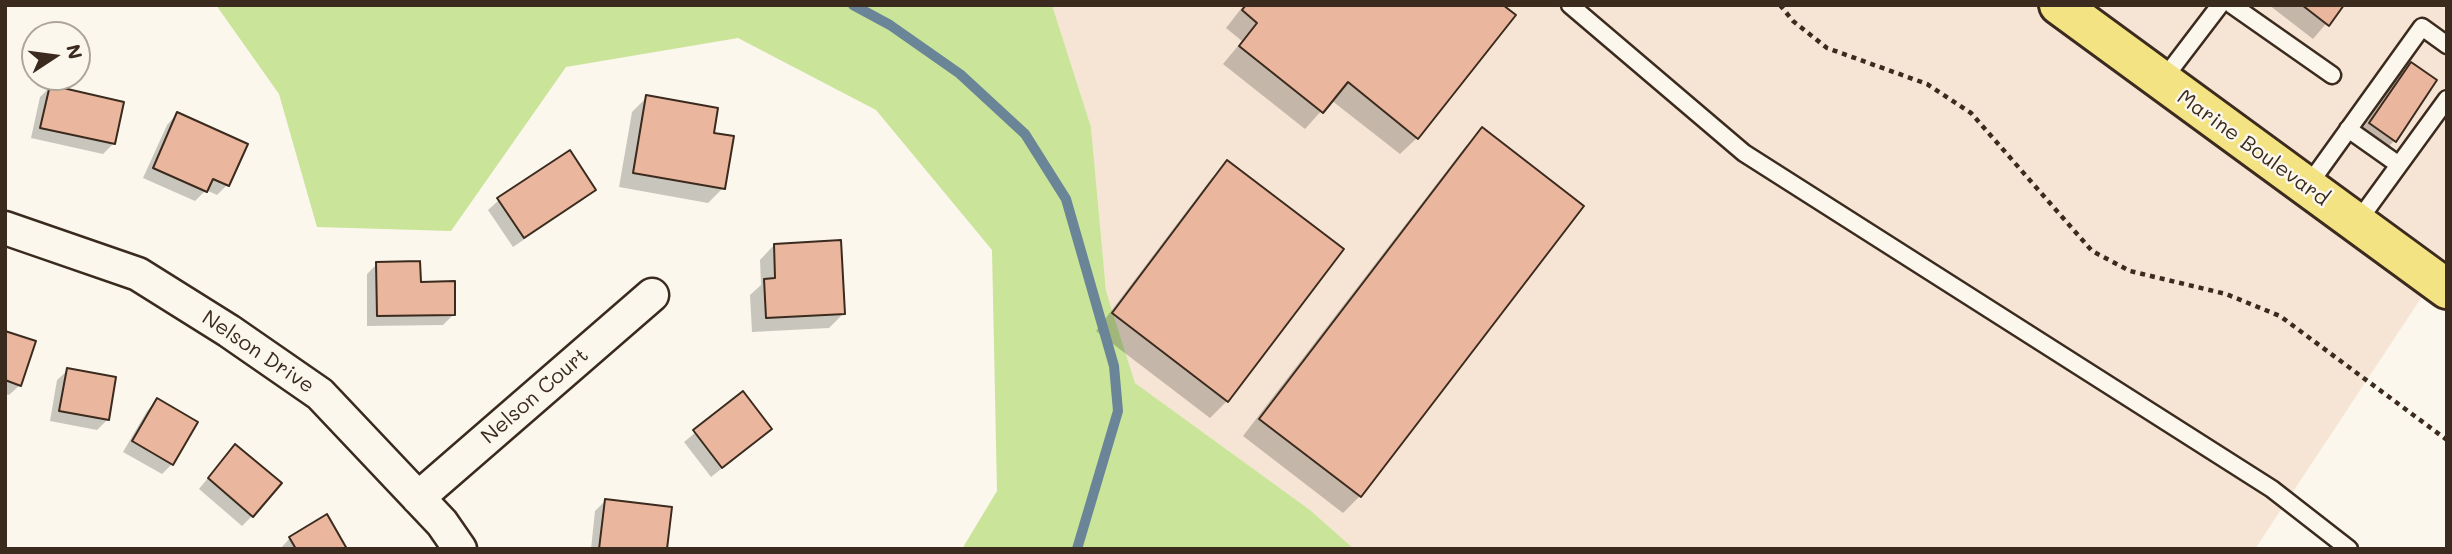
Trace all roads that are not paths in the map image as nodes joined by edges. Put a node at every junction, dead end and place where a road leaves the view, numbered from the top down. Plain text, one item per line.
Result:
1 (1570, 5) edge
2 (2059, 5) edge
3 (2220, 5) edge
4 (2231, 5) edge
5 (2447, 45) edge
6 (2332, 75) dead end
7 (2162, 81) junction
8 (2447, 99) edge
9 (2348, 129) junction
10 (2399, 165) junction
11 (2307, 187) junction
12 (2357, 224) junction
13 (5, 228) edge
14 (2442, 276) edge
15 (652, 295) dead end
16 (418, 498) junction
17 (460, 549) edge
18 (2350, 549) edge

1 - 18 lane
2 - 7 main road, Marine Boulevard
3 - 7 lane
4 - 6 lane
5 - 9 lane
7 - 11 main road, Marine Boulevard
8 - 10 lane
9 - 10 lane
9 - 11 lane
10 - 12 lane
11 - 12 main road, Marine Boulevard
12 - 14 main road, Marine Boulevard
13 - 16 street, Nelson Drive
15 - 16 street, Nelson Court
16 - 17 street, Nelson Drive

